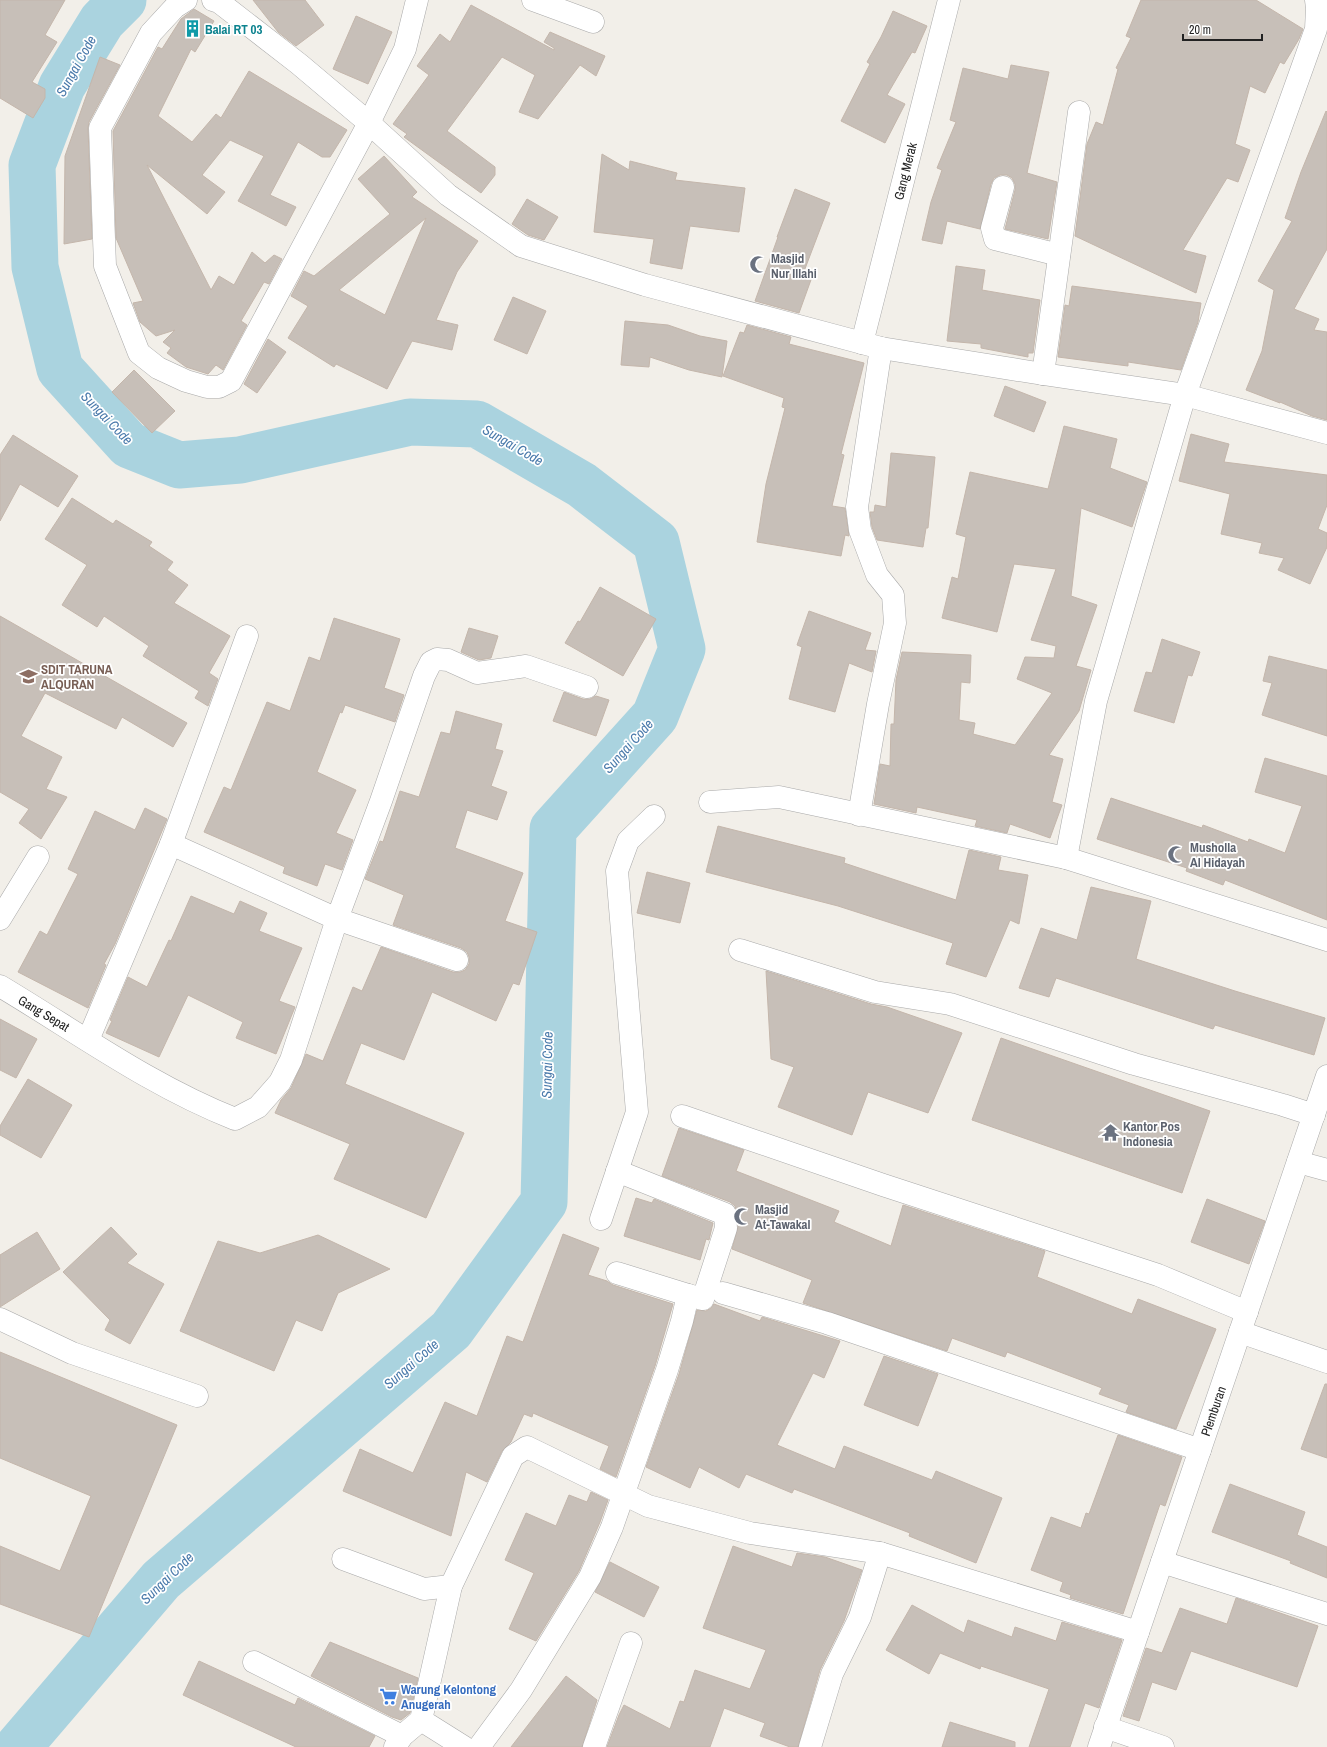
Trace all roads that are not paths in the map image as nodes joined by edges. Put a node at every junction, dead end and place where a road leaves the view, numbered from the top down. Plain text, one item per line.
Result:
1 (186, 0) edge
2 (213, 0) edge
3 (417, 0) edge
4 (533, 0) edge
5 (949, 0) edge
6 (1316, 0) edge
7 (593, 22) dead end
8 (1079, 112) dead end
9 (369, 123) junction
10 (1003, 187) dead end
11 (1060, 255) junction
12 (871, 345) junction
13 (1043, 374) junction
14 (1185, 395) junction
15 (1327, 433) edge
16 (247, 636) dead end
17 (587, 687) dead end
18 (710, 802) dead end
19 (858, 815) junction
20 (654, 816) dead end
21 (171, 844) junction
22 (38, 857) dead end
23 (1066, 858) junction
24 (0, 919) edge
25 (337, 919) junction
26 (1327, 940) edge
27 (740, 950) dead end
28 (457, 960) dead end
29 (0, 986) edge
30 (88, 1040) junction
31 (1327, 1076) edge
32 (1314, 1115) junction
33 (682, 1116) dead end
34 (1298, 1162) junction
35 (1327, 1170) edge
36 (617, 1171) junction
37 (601, 1219) dead end
38 (616, 1273) dead end
39 (723, 1293) dead end
40 (688, 1295) junction
41 (1247, 1312) junction
42 (0, 1319) edge
43 (1240, 1332) junction
44 (1327, 1362) edge
45 (198, 1396) dead end
46 (1200, 1450) junction
47 (624, 1495) junction
48 (880, 1553) junction
49 (343, 1559) dead end
50 (1162, 1562) junction
51 (451, 1586) junction
52 (1327, 1614) edge
53 (1138, 1632) junction
54 (631, 1643) dead end
55 (254, 1662) dead end
56 (421, 1720) junction
57 (1102, 1737) edge
58 (398, 1741) edge
59 (464, 1747) edge
60 (479, 1747) edge
61 (594, 1747) edge
62 (810, 1747) edge
63 (1163, 1747) edge

1 - 9 street
2 - 9 street
3 - 9 street
4 - 7 street
5 - 12 street, Gang Merak
6 - 14 street
8 - 11 street
9 - 12 street
10 - 11 street
11 - 13 street
12 - 13 street
12 - 19 street, Gang Merak
13 - 14 street
14 - 15 street
14 - 23 street
16 - 21 street
17 - 25 street
18 - 19 street
19 - 23 street
20 - 36 street
21 - 25 street
21 - 30 street
22 - 24 street
23 - 26 street
25 - 28 street
25 - 30 street, Gang Sepat
27 - 32 street
29 - 30 street, Gang Sepat
31 - 32 street, Plemburan
32 - 34 street, Plemburan
33 - 41 street
34 - 35 street
34 - 41 street, Plemburan
36 - 37 street
36 - 40 street
38 - 40 street
39 - 46 street
40 - 47 street
41 - 43 street, Plemburan
42 - 45 street
43 - 44 street
43 - 46 street, Plemburan
46 - 50 street, Plemburan
47 - 48 street
47 - 51 street
47 - 60 street
48 - 53 street
48 - 62 street
49 - 51 street
50 - 52 street
50 - 53 street, Plemburan
51 - 56 street
53 - 57 street, Plemburan
54 - 61 street
55 - 58 street
56 - 58 street
56 - 59 street
57 - 63 street

